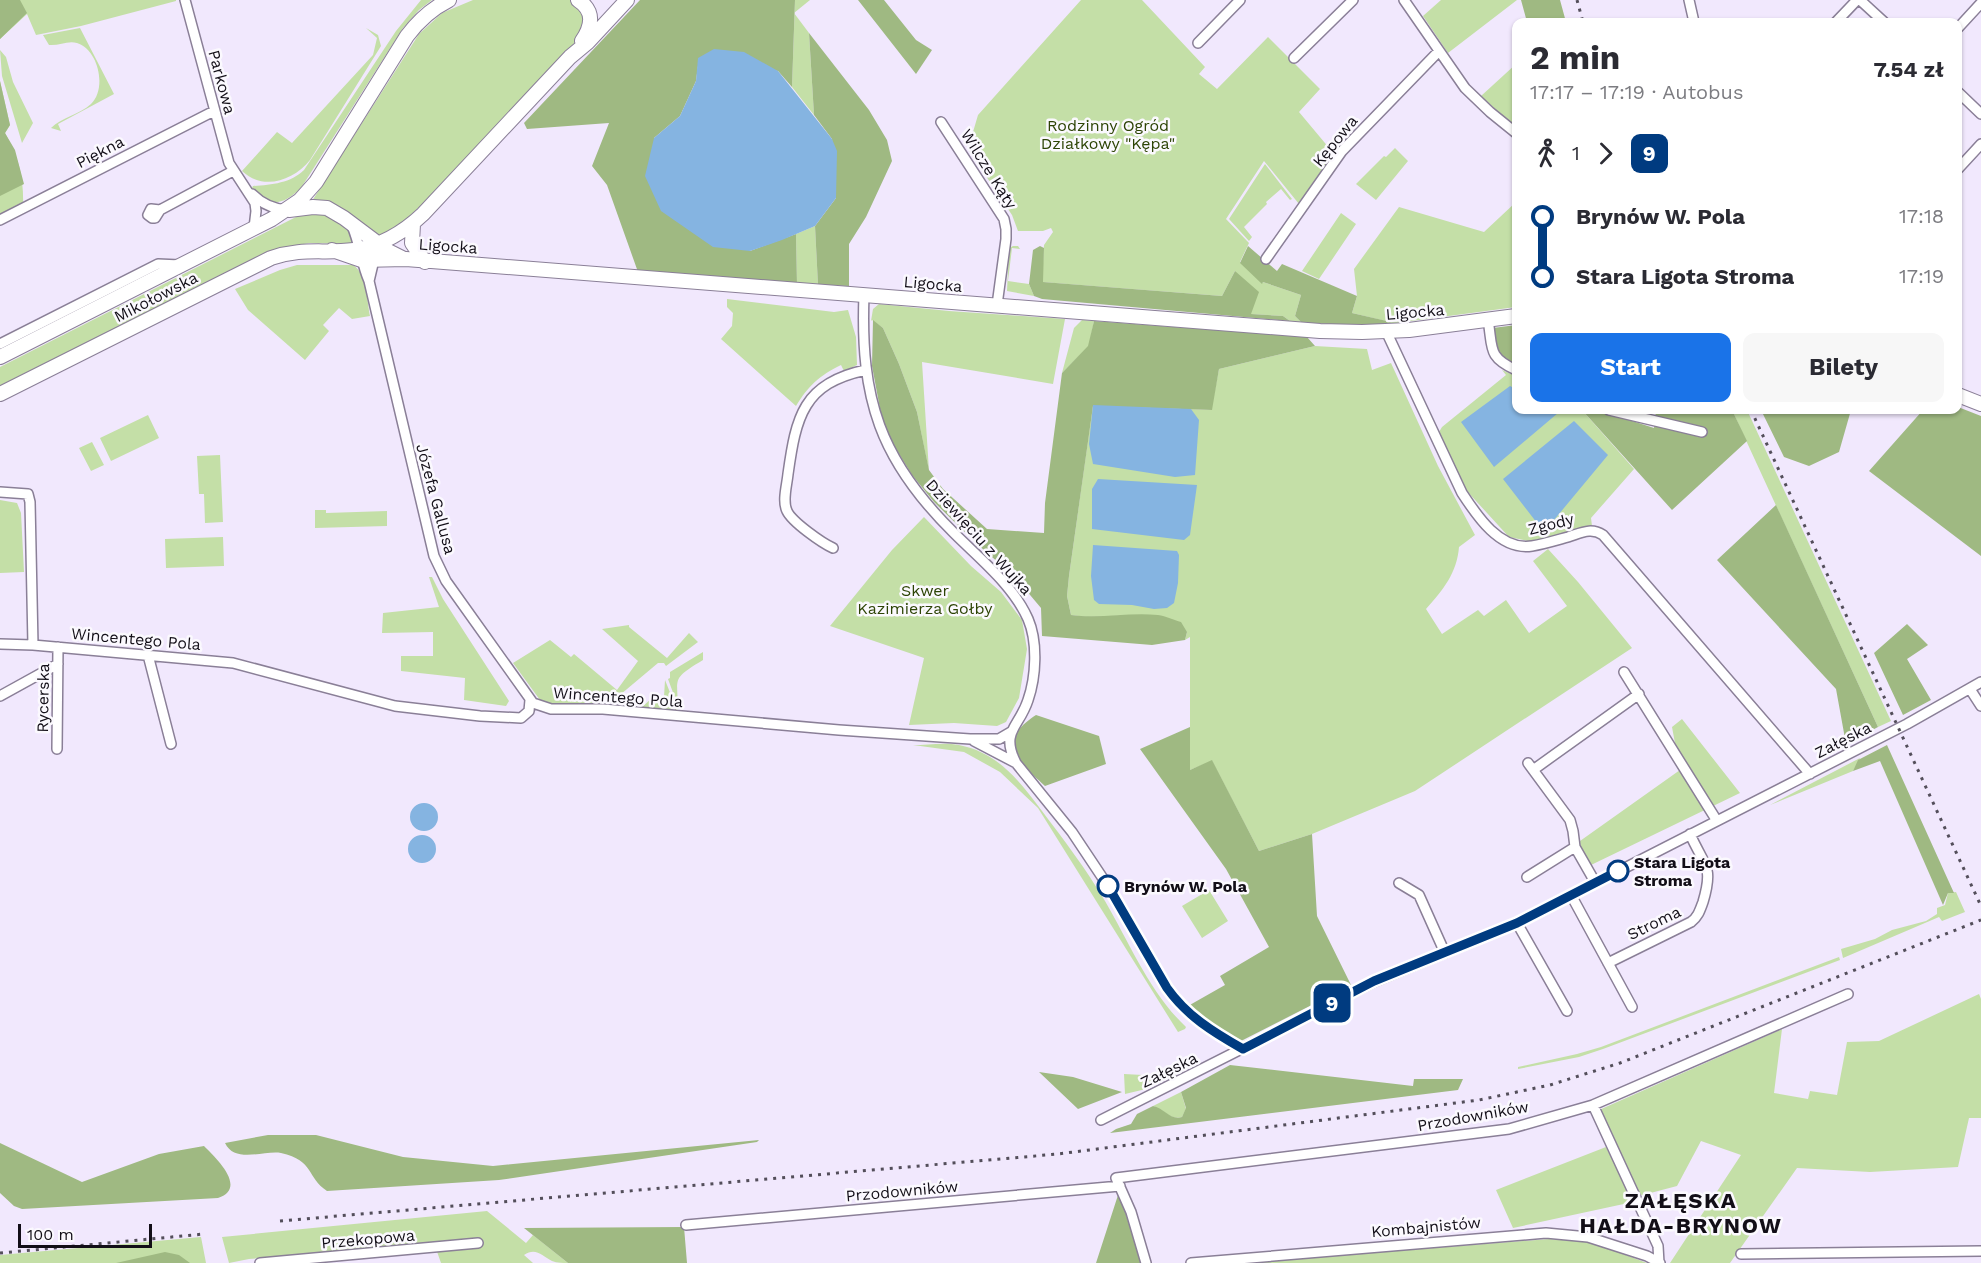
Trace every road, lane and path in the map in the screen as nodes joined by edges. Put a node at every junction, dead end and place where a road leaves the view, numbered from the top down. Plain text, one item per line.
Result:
1 (185, 0) edge
2 (449, 0) edge
3 (578, 0) edge
4 (627, 0) edge
5 (1353, 0) edge
6 (1404, 0) edge
7 (1689, 0) edge
8 (1858, 0) edge
9 (1236, 2) edge
10 (1981, 3) edge
11 (1693, 18) edge
12 (1840, 18) edge
13 (1879, 18) edge
14 (1962, 24) edge
15 (1198, 44) dead end
16 (1439, 51) junction
17 (570, 57) junction
18 (1294, 58) dead end
19 (1962, 96) edge
20 (214, 111) junction
21 (1981, 114) edge
22 (941, 122) dead end
23 (1512, 131) edge
24 (1981, 144) edge
25 (1962, 165) edge
26 (233, 171) junction
27 (245, 186) junction
28 (160, 210) dead end
29 (287, 210) junction
30 (0, 220) edge
31 (350, 223) junction
32 (413, 224) junction
33 (254, 228) junction
34 (378, 243) junction
35 (365, 256) junction
36 (1266, 259) dead end
37 (406, 260) junction
38 (425, 262) junction
39 (864, 295) junction
40 (998, 305) junction
41 (1512, 317) edge
42 (1488, 320) junction
43 (51, 324) junction
44 (1386, 332) junction
45 (0, 344) edge
46 (0, 357) edge
47 (1512, 368) edge
48 (866, 370) junction
49 (0, 394) edge
50 (1962, 397) edge
51 (1981, 404) edge
52 (1626, 414) edge
53 (1702, 432) dead end
54 (0, 492) edge
55 (833, 548) dead end
56 (0, 644) edge
57 (33, 645) junction
58 (58, 647) junction
59 (148, 655) junction
60 (58, 664) junction
61 (1624, 672) dead end
62 (1981, 682) edge
63 (1970, 689) junction
64 (1639, 694) junction
65 (0, 696) edge
66 (530, 700) junction
67 (1981, 706) edge
68 (1011, 732) junction
69 (969, 739) junction
70 (171, 744) dead end
71 (57, 749) dead end
72 (1016, 762) junction
73 (1810, 774) junction
74 (1717, 821) junction
75 (1690, 834) junction
76 (1575, 847) junction
77 (1527, 877) dead end
78 (1595, 882) junction
79 (1399, 883) dead end
80 (1570, 895) junction
81 (1517, 923) junction
82 (1445, 953) junction
83 (1608, 963) junction
84 (1848, 994) dead end
85 (1632, 1008) dead end
86 (1567, 1011) dead end
87 (1243, 1049) junction
88 (1593, 1105) junction
89 (1101, 1120) dead end
90 (1118, 1182) junction
91 (686, 1225) dead end
92 (478, 1243) dead end
93 (1981, 1251) edge
94 (1741, 1254) dead end
95 (260, 1263) edge
96 (1146, 1263) edge
97 (1191, 1263) edge
98 (1659, 1263) edge

1 - 20 street, Parkowa
2 - 29 main road, Mikołowska
3 - 17 main road
4 - 17 main road
5 - 18 street
6 - 16 street
7 - 11 street
8 - 12 street
8 - 13 street
9 - 15 street
10 - 14 street
16 - 23 street
16 - 36 street, Kępowa
17 - 32 main road
19 - 21 street
20 - 26 street, Parkowa
20 - 30 street, Piękna
22 - 40 street, Wilcze Kąty
24 - 25 street
26 - 27 street, Parkowa
26 - 28 street
27 - 29 street, Parkowa
27 - 33 street, Parkowa
29 - 31 main road, Mikołowska
29 - 33 main road, Mikołowska
31 - 34 main road, Mikołowska
31 - 35 street
32 - 34 main road
32 - 38 main road
33 - 43 main road, Mikołowska
34 - 35 main road
34 - 37 main road, Mikołowska
35 - 37 main road, Ligocka
35 - 49 main road, Mikołowska
35 - 66 street, Józefa Gallusa
37 - 38 main road, Ligocka
38 - 39 main road, Ligocka
39 - 40 main road, Ligocka
39 - 48 street, Dziewięciu z Wujka
40 - 44 main road, Ligocka
41 - 42 main road, Ligocka
42 - 44 main road, Ligocka
42 - 47 street
43 - 45 street, Mikołowska
43 - 46 main road, Mikołowska
44 - 73 street, Zgody
48 - 55 street
48 - 68 street, Dziewięciu z Wujka
50 - 51 main road
52 - 53 street
54 - 57 street
56 - 57 street, Wincentego Pola
57 - 58 street, Wincentego Pola
58 - 59 street, Wincentego Pola
58 - 60 street, Rycerska
59 - 66 street, Wincentego Pola
59 - 70 street
60 - 65 street
60 - 71 street, Rycerska
61 - 64 street
62 - 63 street, Załęska
63 - 67 street
63 - 73 street, Załęska
64 - 74 street
64 - 76 street
66 - 69 street, Wincentego Pola
68 - 69 street, Wincentego Pola
68 - 72 street
69 - 72 street, Wincentego Pola
72 - 87 street, Wincentego Pola
73 - 74 street, Załęska
74 - 75 street, Załęska
75 - 78 street, Załęska
75 - 83 street, Stroma
76 - 77 street
76 - 78 street
78 - 80 street, Załęska
79 - 82 street
80 - 81 street, Załęska
80 - 83 street
81 - 82 street, Załęska
81 - 86 street
82 - 87 street, Załęska
83 - 85 street
84 - 88 street, Przodowników
87 - 89 street, Załęska
88 - 90 street, Przodowników
88 - 98 street
90 - 91 street, Przodowników
90 - 96 street
92 - 95 street, Przekopowa
93 - 94 street
97 - 98 street, Kombajnistów

